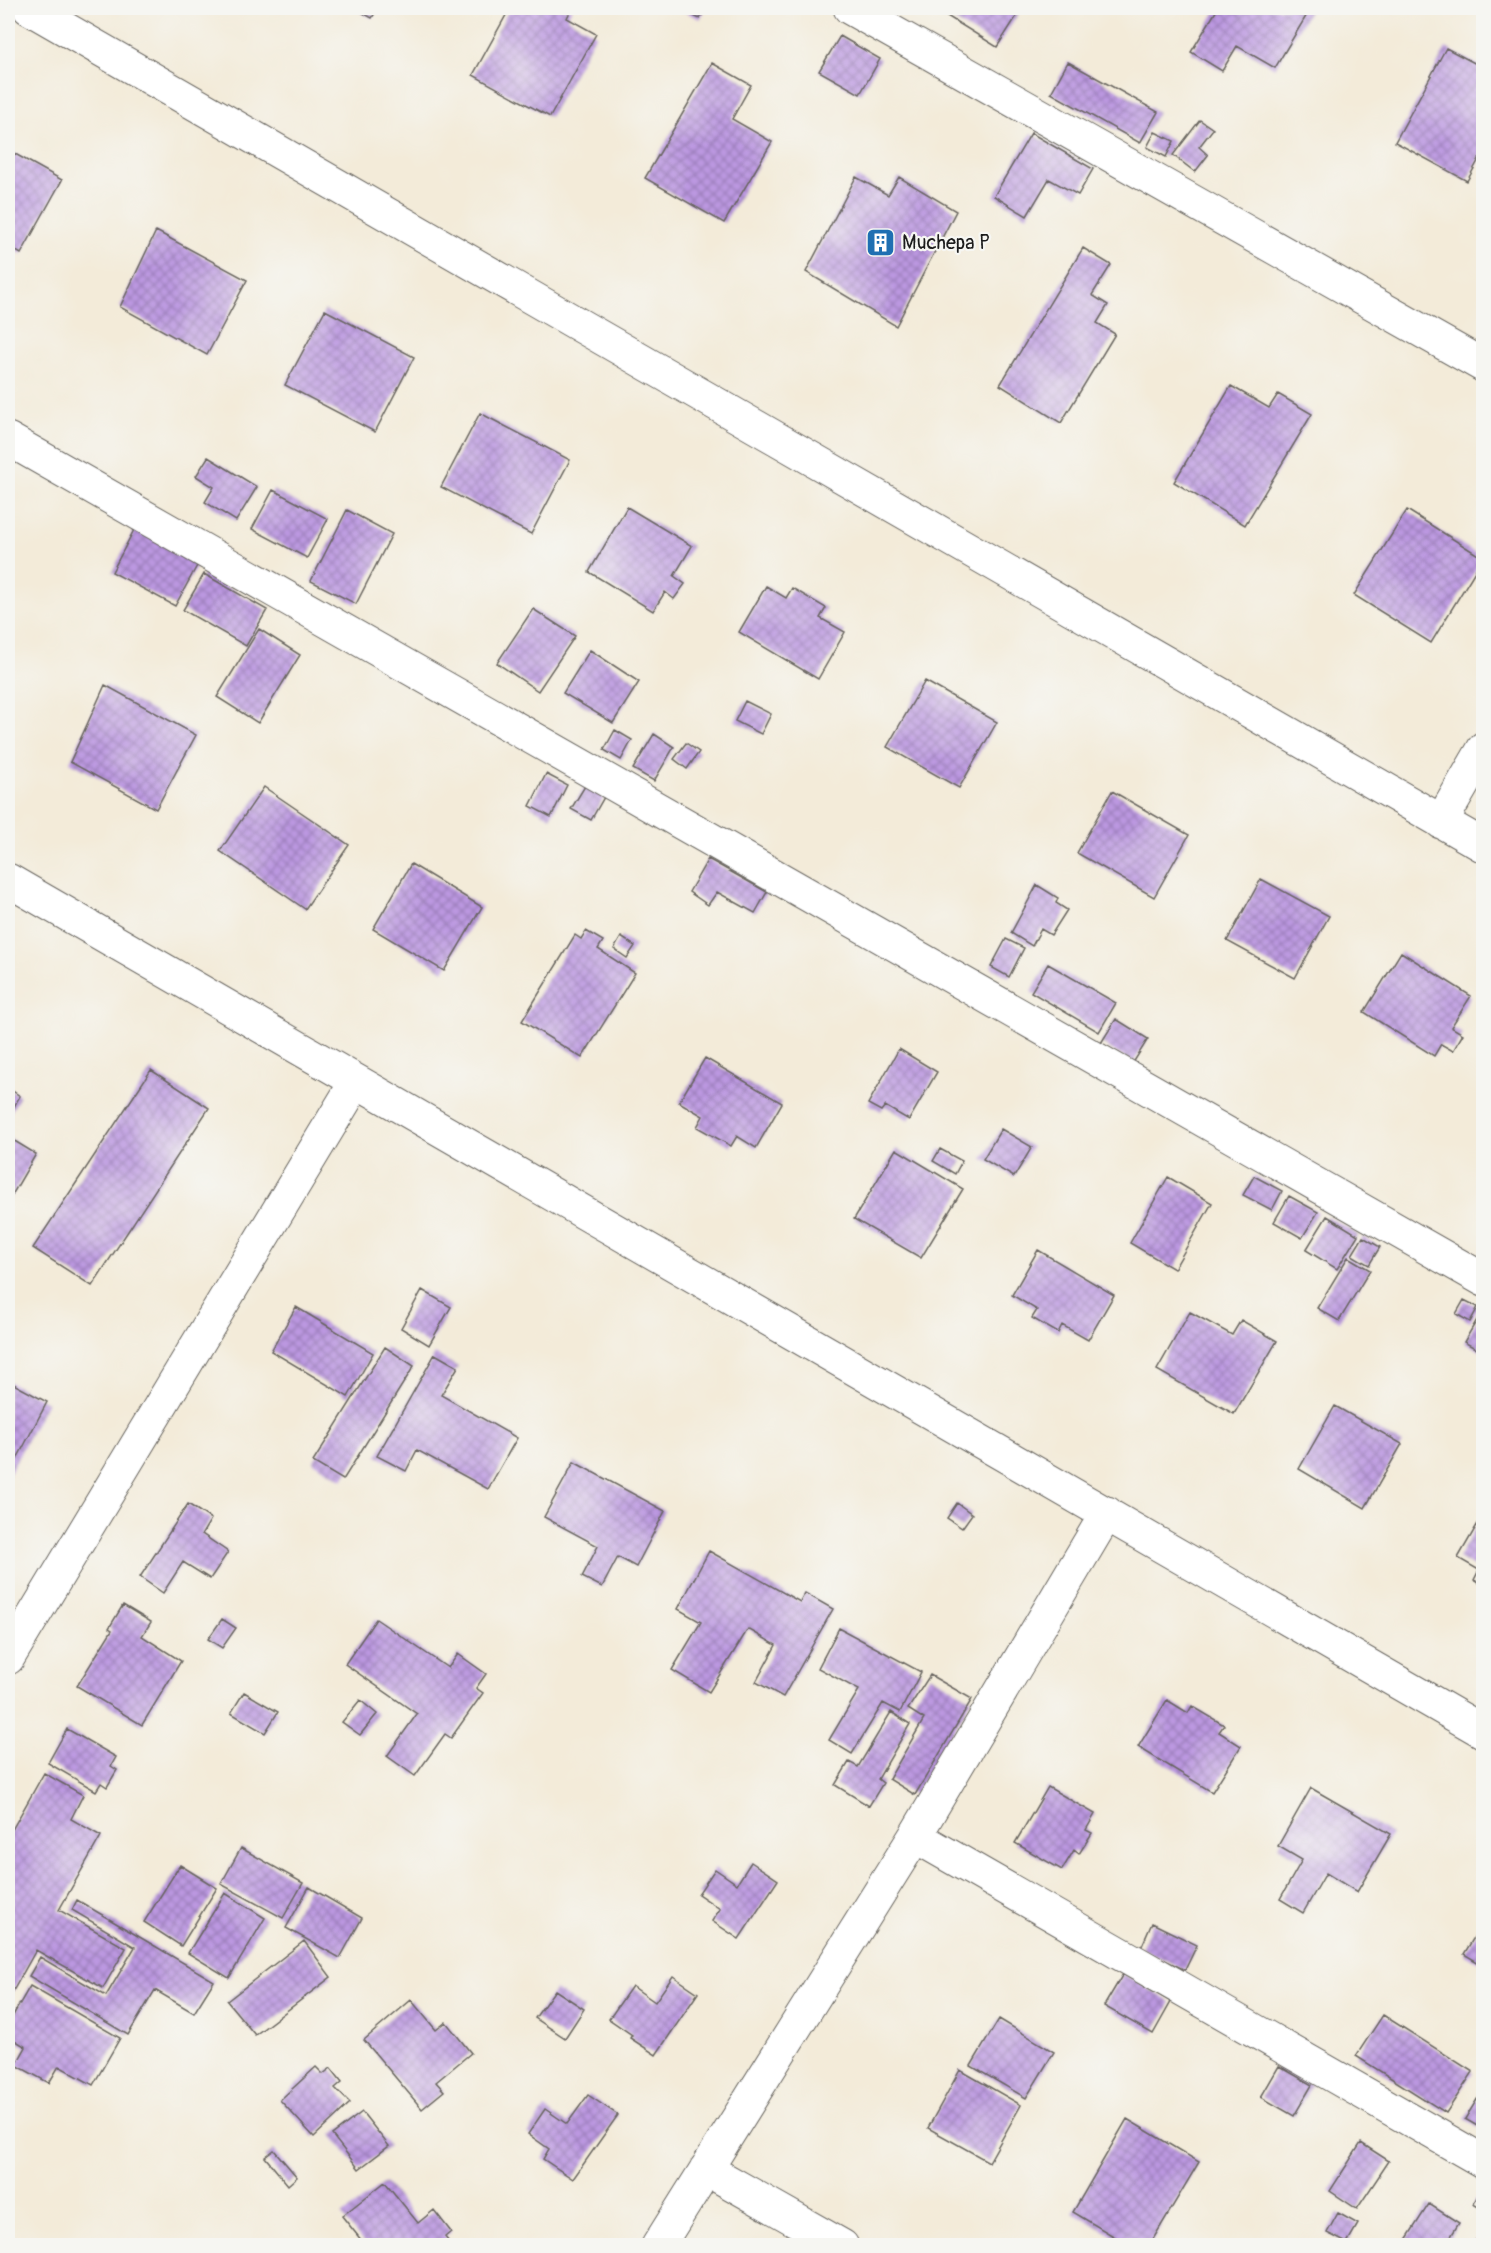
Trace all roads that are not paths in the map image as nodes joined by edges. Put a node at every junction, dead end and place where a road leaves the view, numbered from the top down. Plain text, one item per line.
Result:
1 (29, 8) edge
2 (850, 8) edge
3 (1484, 366) edge
4 (8, 439) edge
5 (1484, 748) edge
6 (1441, 822) junction
7 (1484, 846) edge
8 (8, 880) edge
9 (356, 1082) junction
10 (1484, 1280) edge
11 (1107, 1513) junction
12 (8, 1658) edge
13 (1484, 1732) edge
14 (915, 1836) junction
15 (1484, 2162) edge
16 (706, 2169) junction
17 (658, 2246) edge
18 (842, 2246) edge

1 - 6 street
2 - 3 street
4 - 10 street
5 - 6 street
6 - 7 street
8 - 9 street
9 - 11 street
9 - 12 street
11 - 13 street
11 - 14 street
14 - 15 street
14 - 16 street
16 - 17 street
16 - 18 street

